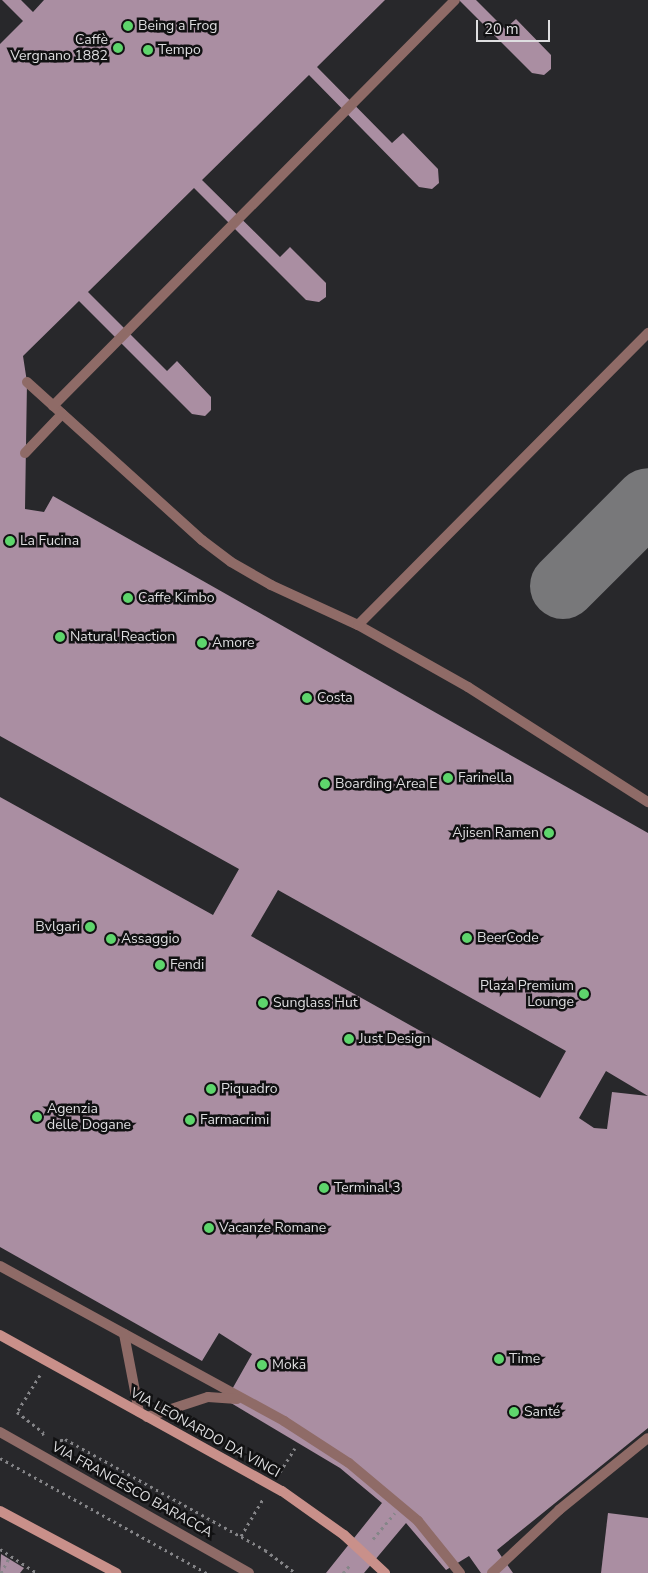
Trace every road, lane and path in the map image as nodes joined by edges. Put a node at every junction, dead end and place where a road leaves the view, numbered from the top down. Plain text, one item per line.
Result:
1 (455, 0) edge
2 (648, 333) edge
3 (27, 382) dead end
4 (53, 406) junction
5 (62, 414) junction
6 (26, 453) dead end
7 (358, 624) junction
8 (648, 802) edge
9 (0, 1266) edge
10 (124, 1334) junction
11 (0, 1335) edge
12 (44, 1368) dead end
13 (248, 1401) junction
14 (143, 1414) junction
15 (0, 1432) edge
16 (44, 1433) junction
17 (648, 1438) edge
18 (22, 1444) junction
19 (0, 1458) edge
20 (0, 1511) edge
21 (0, 1550) edge
22 (10, 1556) junction
23 (0, 1573) edge
24 (37, 1573) edge
25 (116, 1573) edge
26 (207, 1573) edge
27 (250, 1573) edge
28 (296, 1573) edge
29 (385, 1573) edge
30 (460, 1573) edge
31 (492, 1573) edge

1 - 4 lane
2 - 7 lane
3 - 4 lane
4 - 5 lane
5 - 6 lane
5 - 7 lane
7 - 8 lane
9 - 10 lane
10 - 13 lane
10 - 14 lane
11 - 14 main road, VIA LEONARDO DA VINCI, bridge
12 - 16 path
13 - 14 lane
13 - 30 lane
14 - 29 main road, VIA LEONARDO DA VINCI, bridge
15 - 18 lane, VIA FRANCESCO BARACCA
16 - 18 path
16 - 28 path
17 - 31 lane
18 - 27 lane, VIA FRANCESCO BARACCA
19 - 26 path
20 - 25 main road
21 - 22 path
22 - 23 path
22 - 24 path

